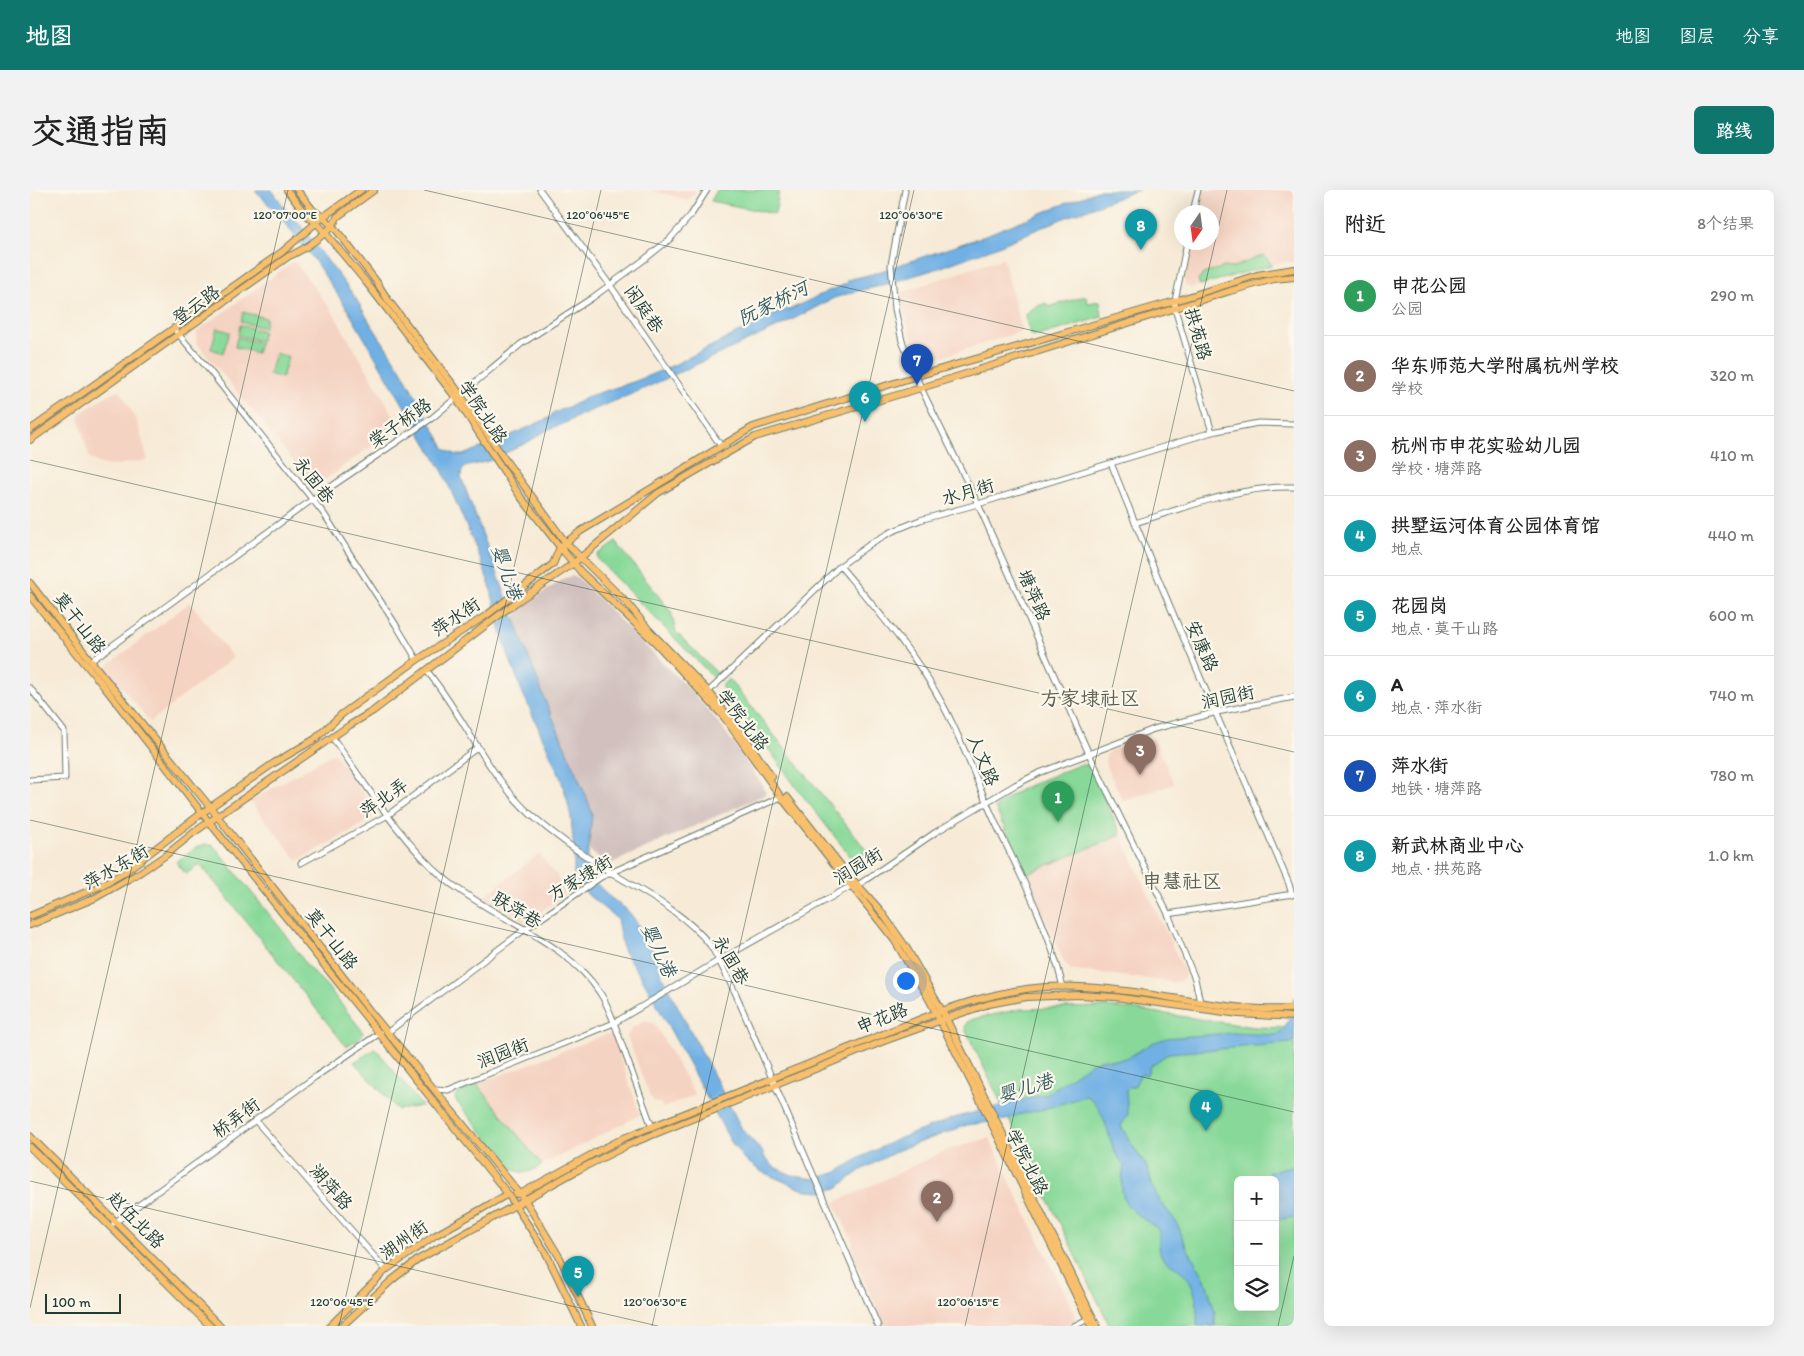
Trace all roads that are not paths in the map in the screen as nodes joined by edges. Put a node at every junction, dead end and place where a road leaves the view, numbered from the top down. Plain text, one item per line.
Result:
1 (287, 190) edge
2 (297, 190) edge
3 (361, 190) edge
4 (374, 190) edge
5 (540, 190) edge
6 (707, 190) edge
7 (905, 190) edge
8 (1198, 190) edge
9 (1195, 205) edge
10 (323, 217) junction
11 (317, 223) junction
12 (332, 226) junction
13 (324, 232) junction
14 (1185, 250) edge
15 (1294, 269) edge
16 (1294, 277) edge
17 (610, 284) junction
18 (1175, 301) junction
19 (1175, 309) junction
20 (174, 329) junction
21 (180, 335) junction
22 (917, 376) junction
23 (921, 388) junction
24 (458, 396) junction
25 (1294, 424) edge
26 (30, 430) edge
27 (1212, 432) junction
28 (30, 440) edge
29 (722, 446) junction
30 (1111, 463) junction
31 (1294, 487) edge
32 (313, 499) junction
33 (978, 504) junction
34 (1135, 523) junction
35 (563, 545) junction
36 (580, 558) junction
37 (574, 563) junction
38 (840, 566) junction
39 (30, 583) edge
40 (30, 596) edge
41 (417, 660) junction
42 (91, 661) junction
43 (427, 671) junction
44 (30, 688) edge
45 (707, 694) junction
46 (1294, 697) edge
47 (1217, 712) junction
48 (332, 737) junction
49 (478, 747) junction
50 (1090, 754) junction
51 (30, 780) edge
52 (781, 797) junction
53 (986, 803) junction
54 (210, 807) junction
55 (202, 813) junction
56 (388, 815) junction
57 (217, 817) junction
58 (210, 822) junction
59 (301, 863) dead end
60 (611, 872) junction
61 (855, 885) junction
62 (1293, 894) edge
63 (1168, 914) junction
64 (30, 916) edge
65 (30, 925) edge
66 (524, 930) junction
67 (718, 961) junction
68 (1063, 987) junction
69 (1200, 1002) junction
70 (1291, 1009) edge
71 (942, 1010) junction
72 (935, 1013) junction
73 (1294, 1017) edge
74 (943, 1019) junction
75 (614, 1023) junction
76 (388, 1032) junction
77 (380, 1033) junction
78 (771, 1079) junction
79 (775, 1086) junction
80 (435, 1089) junction
81 (448, 1090) junction
82 (445, 1101) junction
83 (256, 1121) junction
84 (995, 1126) junction
85 (652, 1127) junction
86 (30, 1136) edge
87 (30, 1147) edge
88 (508, 1194) junction
89 (520, 1194) junction
90 (525, 1200) junction
91 (516, 1205) junction
92 (116, 1221) junction
93 (110, 1226) junction
94 (386, 1270) junction
95 (1089, 1323) edge
96 (210, 1326) edge
97 (220, 1326) edge
98 (330, 1326) edge
99 (342, 1326) edge
100 (581, 1326) edge
101 (592, 1326) edge
102 (878, 1326) edge
103 (1074, 1326) edge
104 (1097, 1326) edge

1 - 11 main road, 学院北路
2 - 10 main road, 学院北路
3 - 10 main road, 登云路
4 - 12 main road, 登云路
5 - 17 street, 闲庭巷
6 - 17 street, 棠子桥路
7 - 22 street, 塘萍路
8 - 9 street
10 - 11 main road, 登云路
10 - 12 main road, 学院北路
11 - 13 main road, 学院北路
11 - 20 main road, 登云路
12 - 13 main road, 登云路
12 - 24 main road, 学院北路
13 - 21 main road, 登云路
13 - 24 main road, 学院北路
14 - 18 street, 拱苑路
15 - 18 main road, 萍水街
16 - 19 main road, 萍水街
17 - 24 street, 棠子桥路
17 - 29 street, 闲庭巷
18 - 19 street, 拱苑路
18 - 22 main road, 萍水街
19 - 23 main road, 萍水街
19 - 27 street, 拱苑路
20 - 21 street, 永固巷
20 - 26 main road, 登云路
21 - 28 main road, 登云路
21 - 32 street, 永固巷
22 - 23 street, 塘萍路
22 - 29 main road, 萍水街
23 - 33 street, 塘萍路
23 - 36 main road, 萍水街
24 - 32 street, 棠子桥路
24 - 35 main road, 学院北路
25 - 27 street, 水月街
27 - 30 street, 水月街
29 - 35 main road, 萍水街
30 - 33 street, 水月街
30 - 34 street, 安康路
31 - 34 street
32 - 41 street, 永固巷
32 - 42 street, 棠子桥路
33 - 38 street, 水月街
33 - 50 street, 塘萍路
34 - 47 street, 安康路
35 - 36 main road, 学院北路
35 - 37 main road, 学院北路
35 - 41 main road, 萍水街
36 - 37 main road, 萍水街
36 - 45 main road, 学院北路
37 - 43 main road, 萍水街
37 - 45 main road, 学院北路
38 - 45 street, 水月街
38 - 53 street, 人文路
39 - 42 main road, 莫干山路
40 - 55 main road, 莫干山路
41 - 54 main road, 萍水街
42 - 54 main road, 莫干山路
43 - 48 main road, 萍水街
43 - 49 street, 永固巷
44 - 51 street
45 - 52 main road, 学院北路
45 - 61 main road, 学院北路
46 - 47 street, 润园街
47 - 50 street, 润园街
47 - 62 street, 安康路
48 - 56 street, 联萍巷
48 - 57 main road, 萍水街
49 - 56 street, 萍北弄
49 - 60 street, 永固巷
50 - 53 street, 润园街
50 - 63 street, 塘萍路
52 - 60 street, 方家埭街
52 - 61 main road, 学院北路
53 - 61 street, 润园街
53 - 68 street, 人文路
54 - 55 main road, 萍水街
54 - 57 main road, 莫干山路
55 - 58 main road, 莫干山路
55 - 64 main road, 萍水东街
56 - 59 street, 萍北弄
56 - 66 street, 联萍巷
57 - 58 main road, 萍水街
57 - 76 main road, 莫干山路
58 - 65 main road, 萍水东街
58 - 77 main road, 莫干山路
60 - 66 street, 方家埭街
60 - 67 street, 永固巷
61 - 67 street, 润园街
61 - 71 main road, 学院北路
61 - 72 main road, 学院北路
62 - 63 street
63 - 69 street, 塘萍路
66 - 75 street, 联萍巷
66 - 76 street, 方家埭街
67 - 75 street, 润园街
67 - 78 street, 永固巷
68 - 69 main road, 申花路
68 - 71 main road, 申花路
69 - 70 main road, 申花路
71 - 72 main road, 申花路
71 - 74 main road, 学院北路
72 - 74 main road, 学院北路
72 - 78 main road, 申花路
73 - 74 main road, 申花路
74 - 79 main road, 申花路
74 - 84 main road, 学院北路
74 - 84 main road, 学院北路
75 - 81 street, 润园街
75 - 85 street, 联萍巷
76 - 80 main road, 莫干山路
77 - 83 street, 桥弄街
77 - 88 main road, 莫干山路
78 - 79 street, 永固巷
78 - 85 main road, 申花路
79 - 90 main road, 申花路
79 - 102 street, 永固巷
80 - 81 street, 润园街
80 - 82 main road, 莫干山路
81 - 82 street
82 - 89 main road, 莫干山路
83 - 92 street, 桥弄街
83 - 94 street, 湖萍路
84 - 95 main road, 学院北路
84 - 104 main road, 学院北路
85 - 89 main road, 申花路
86 - 92 main road, 赵伍北路
87 - 93 main road, 赵伍北路
88 - 89 main road, 申花路
88 - 91 main road, 莫干山路
88 - 94 main road, 湖州街
89 - 90 main road, 莫干山路
90 - 91 main road, 申花路
90 - 101 main road, 莫干山路
91 - 99 main road, 湖州街
91 - 100 main road, 莫干山路
92 - 93 street, 桥弄街
92 - 97 main road, 赵伍北路
93 - 96 main road, 赵伍北路
94 - 98 main road, 湖州街
95 - 103 street

